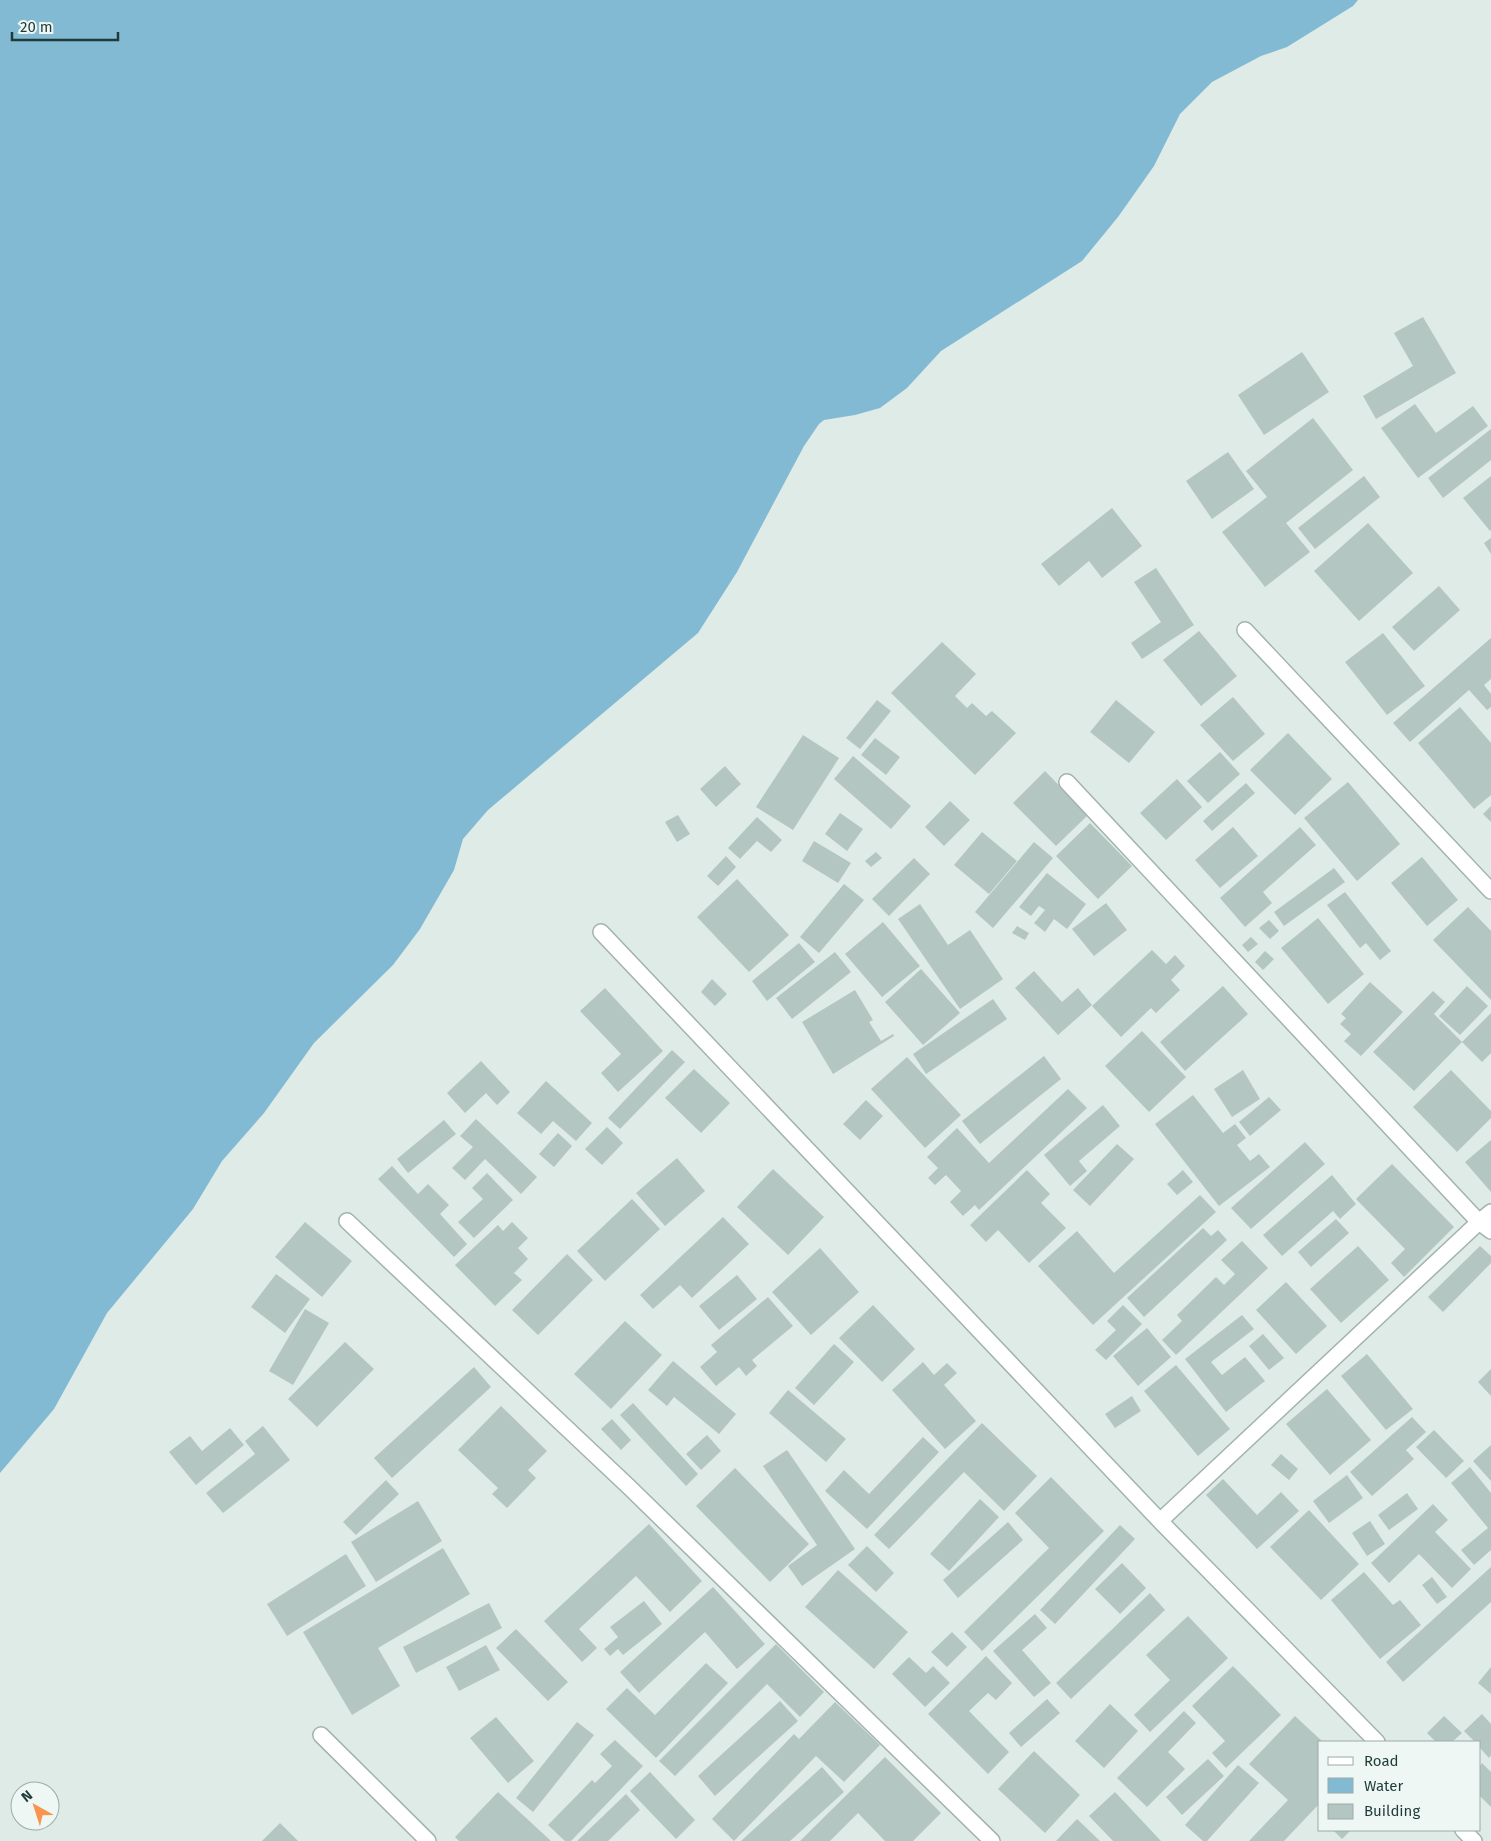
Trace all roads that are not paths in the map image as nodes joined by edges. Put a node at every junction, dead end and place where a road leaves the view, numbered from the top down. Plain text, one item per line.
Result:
1 (1245, 630) dead end
2 (1067, 782) dead end
3 (1491, 891) edge
4 (601, 932) dead end
5 (347, 1221) dead end
6 (1487, 1222) edge
7 (1160, 1521) junction
8 (321, 1736) dead end
9 (1376, 1741) edge
10 (1464, 1831) edge
11 (428, 1841) edge
12 (992, 1841) edge
13 (1474, 1841) edge

1 - 3 street
2 - 6 street
4 - 7 street
5 - 12 street
6 - 7 street
7 - 9 street
8 - 11 street
10 - 13 street

